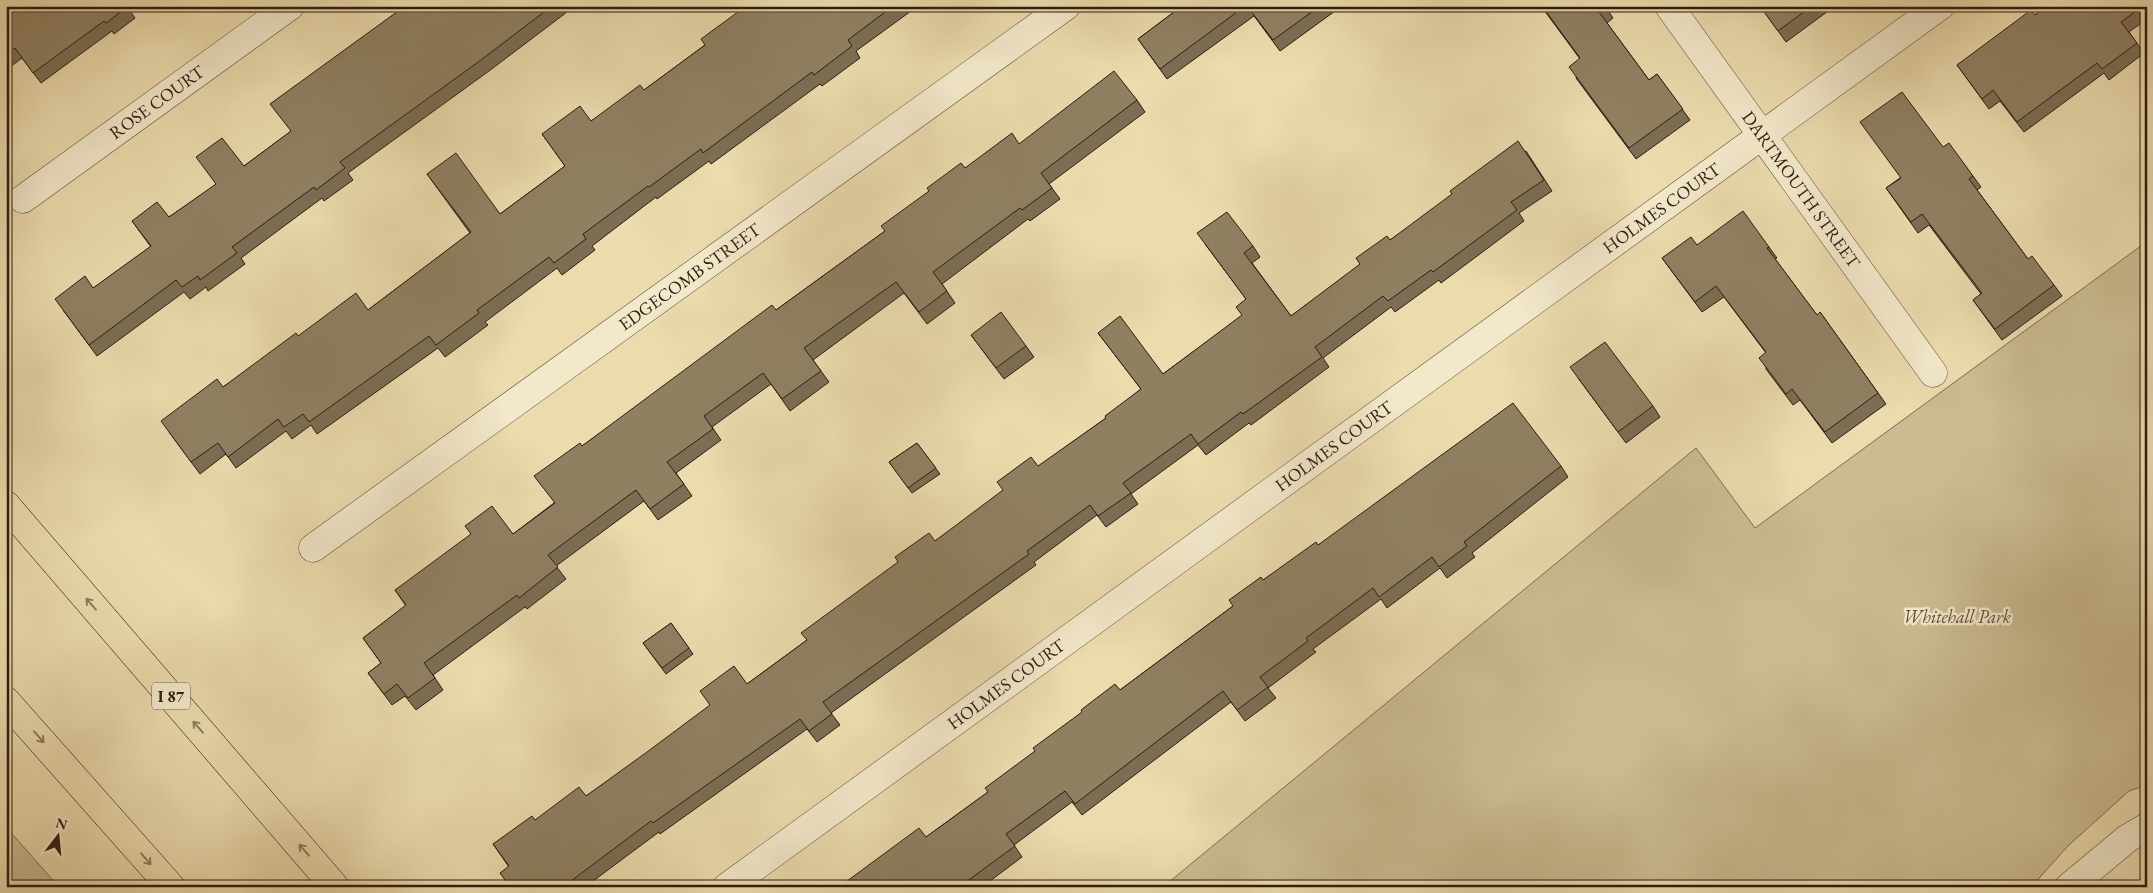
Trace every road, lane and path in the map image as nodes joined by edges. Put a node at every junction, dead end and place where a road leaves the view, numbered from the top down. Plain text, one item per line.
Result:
1 (290, 6) edge
2 (1066, 6) edge
3 (1669, 6) edge
4 (1940, 6) edge
5 (1762, 135) junction
6 (23, 199) dead end
7 (1933, 373) dead end
8 (6, 505) edge
9 (313, 548) dead end
10 (6, 701) edge
11 (2147, 827) edge
12 (171, 887) edge
13 (336, 887) edge
14 (727, 887) edge
15 (2069, 887) edge

1 - 6 street, ROSE COURT
2 - 9 street, EDGECOMB STREET
3 - 5 street, DARTMOUTH STREET
4 - 5 street, HOLMES COURT
5 - 7 street, DARTMOUTH STREET
5 - 14 street, HOLMES COURT
13 -> 8 highway, I 87
10 -> 12 highway
11 - 15 street

